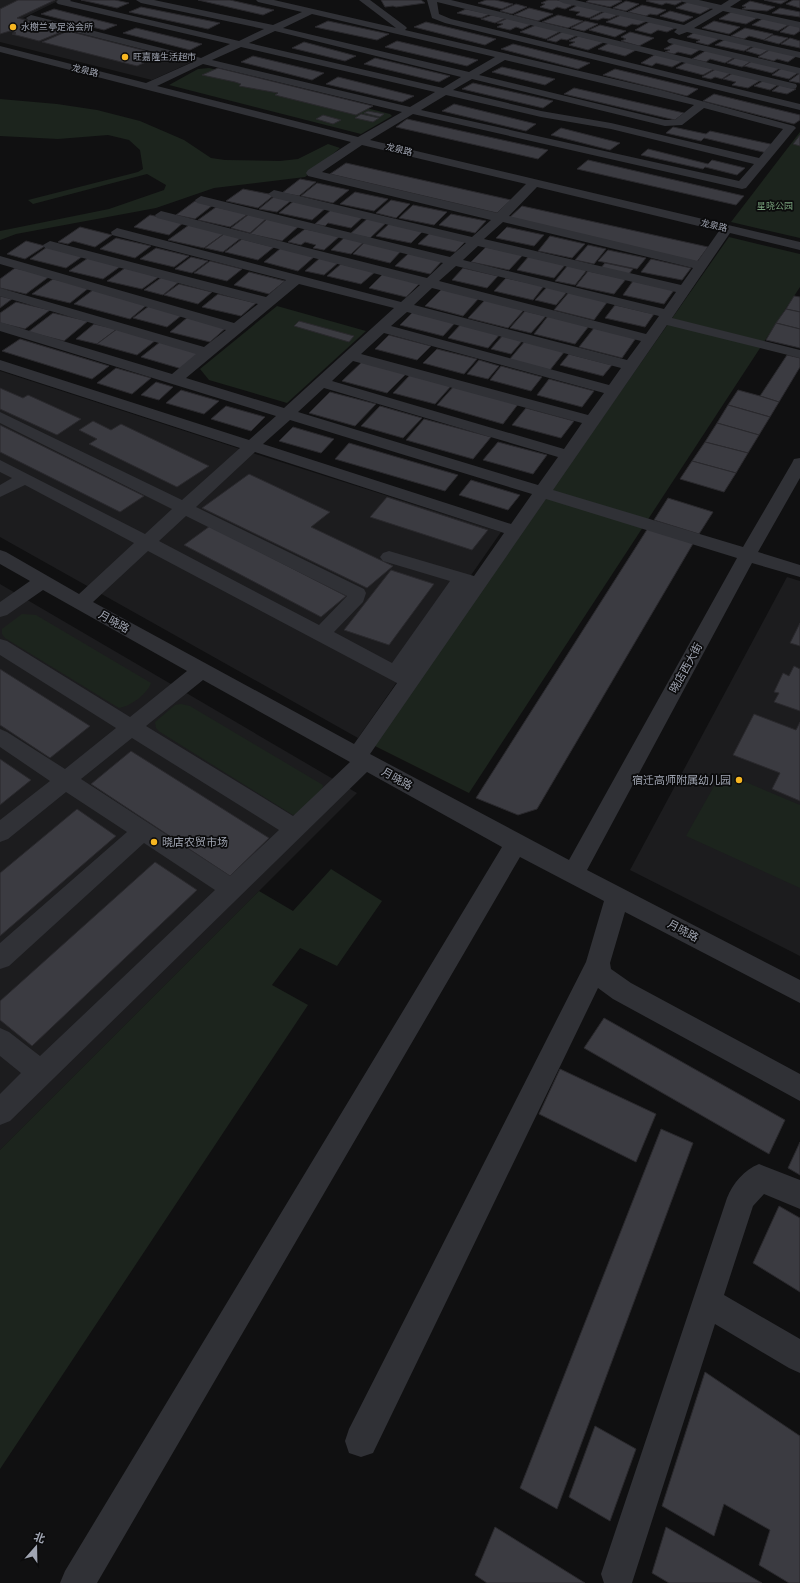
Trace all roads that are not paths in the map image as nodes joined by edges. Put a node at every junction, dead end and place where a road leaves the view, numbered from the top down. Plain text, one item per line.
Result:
1 (66, 0) edge
2 (140, 0) edge
3 (181, 0) edge
4 (261, 0) edge
5 (364, 0) edge
6 (432, 0) edge
7 (440, 0) edge
8 (563, 0) edge
9 (686, 0) edge
10 (736, 0) edge
11 (166, 6) junction
12 (722, 8) junction
13 (311, 11) junction
14 (686, 14) dead end
15 (31, 18) dead end
16 (703, 18) junction
17 (718, 22) dead end
18 (254, 24) junction
19 (800, 25) edge
20 (273, 28) junction
21 (685, 28) junction
22 (408, 32) junction
23 (304, 36) junction
24 (220, 39) junction
25 (665, 40) junction
26 (240, 44) junction
27 (379, 45) dead end
28 (0, 50) edge
29 (268, 50) junction
30 (646, 50) junction
31 (800, 55) edge
32 (504, 56) junction
33 (201, 62) junction
34 (622, 64) junction
35 (800, 71) edge
36 (470, 76) junction
37 (148, 86) junction
38 (792, 86) dead end
39 (444, 91) junction
40 (703, 104) junction
41 (800, 107) edge
42 (410, 112) junction
43 (555, 117) junction
44 (527, 138) junction
45 (360, 141) junction
46 (761, 162) junction
47 (534, 183) junction
48 (274, 194) dead end
49 (201, 200) dead end
50 (161, 215) dead end
51 (500, 218) junction
52 (727, 229) junction
53 (117, 232) dead end
54 (475, 241) junction
55 (50, 244) dead end
56 (800, 246) edge
57 (0, 260) edge
58 (453, 262) junction
59 (701, 266) junction
60 (296, 279) junction
61 (430, 283) junction
62 (684, 290) junction
63 (0, 292) edge
64 (268, 302) junction
65 (404, 307) junction
66 (666, 317) junction
67 (0, 326) edge
68 (236, 328) junction
69 (381, 328) junction
70 (650, 339) junction
71 (207, 352) junction
72 (800, 354) edge
73 (351, 356) junction
74 (0, 366) edge
75 (631, 366) junction
76 (174, 380) junction
77 (322, 383) junction
78 (614, 391) junction
79 (288, 414) junction
80 (0, 417) edge
81 (592, 421) junction
82 (253, 447) junction
83 (568, 456) junction
84 (800, 463) edge
85 (0, 465) edge
86 (24, 478) junction
87 (0, 492) edge
88 (543, 492) junction
89 (185, 508) junction
90 (516, 531) junction
91 (147, 543) junction
92 (748, 554) junction
93 (0, 556) edge
94 (389, 557) dead end
95 (800, 572) edge
96 (43, 581) junction
97 (470, 581) junction
98 (80, 603) junction
99 (0, 611) edge
100 (321, 634) junction
101 (0, 646) edge
102 (202, 670) junction
103 (403, 677) junction
104 (131, 727) junction
105 (0, 736) edge
106 (361, 759) junction
107 (66, 780) junction
108 (295, 829) junction
109 (143, 831) junction
110 (0, 833) edge
111 (516, 844) junction
112 (573, 874) junction
113 (232, 889) junction
114 (617, 897) junction
115 (0, 958) edge
116 (598, 963) junction
117 (800, 992) edge
118 (0, 1040) edge
119 (41, 1073) junction
120 (800, 1088) edge
121 (0, 1112) edge
122 (800, 1195) edge
123 (706, 1301) junction
124 (800, 1357) edge
125 (361, 1441) dead end
126 (618, 1574) dead end
127 (77, 1583) edge

1 - 24 street
2 - 11 street
3 - 11 street
3 - 18 street
4 - 13 street
5 - 22 street
6 - 34 street
7 - 30 street
8 - 21 street
9 - 12 street
10 - 12 street
11 - 18 street
12 - 16 street
12 - 19 street
13 - 20 street
13 - 22 street
14 - 16 street
15 - 33 street
16 - 17 street
16 - 21 street
18 - 20 street
18 - 24 street
20 - 23 street
20 - 26 street
21 - 25 street
21 - 31 street
22 - 32 street
23 - 27 street
23 - 29 street
23 - 36 street
24 - 26 street
25 - 30 street
25 - 35 street
26 - 29 street
26 - 33 street
28 - 37 street, 龙泉路
29 - 39 street
30 - 34 street
30 - 38 street
32 - 36 street
32 - 40 street
33 - 37 street
33 - 42 street
34 - 41 street
36 - 39 street
36 - 40 street
37 - 45 street, 龙泉路
39 - 42 street
39 - 43 street
40 - 46 street
42 - 44 street
42 - 45 street
43 - 44 street
43 - 46 street
44 - 46 street
45 - 47 street, 龙泉路
45 - 51 street
47 - 51 street
47 - 52 street, 龙泉路
48 - 54 street
49 - 58 street
50 - 61 street
51 - 54 street
51 - 59 street
52 - 56 street, 龙泉路
52 - 59 street
53 - 60 street
54 - 58 street
54 - 62 street
55 - 64 street
57 - 68 street
58 - 61 street
58 - 66 street
59 - 62 street
60 - 64 street
60 - 65 street
61 - 65 street
61 - 70 street
62 - 66 street
63 - 71 street
64 - 68 street
65 - 69 street
65 - 75 street
66 - 70 street
66 - 72 street
67 - 76 street
68 - 71 street
69 - 73 street
69 - 78 street
70 - 75 street
71 - 76 street
73 - 77 street
73 - 81 street
74 - 82 street
75 - 78 street
76 - 79 street
77 - 79 street
77 - 83 street
78 - 81 street
79 - 82 street
79 - 88 street
80 - 89 street
81 - 83 street
82 - 89 street
82 - 90 street
83 - 88 street
84 - 92 street, 晓店西大街
85 - 86 street
86 - 87 street
86 - 91 street
88 - 90 street
88 - 92 street
89 - 91 street
89 - 100 street
90 - 97 street
91 - 98 street
91 - 100 street
92 - 95 street
92 - 112 street, 晓店西大街
93 - 96 street, 月晓路
94 - 97 street
96 - 98 street, 月晓路
96 - 99 street
97 - 103 street
98 - 102 street, 月晓路
100 - 103 street
101 - 104 street
102 - 104 street
102 - 106 street, 月晓路
103 - 106 street
104 - 107 street
104 - 108 street
105 - 107 street
106 - 108 street
106 - 111 street, 月晓路
107 - 109 street
107 - 110 street
108 - 113 street
109 - 113 street
109 - 115 street
111 - 112 street, 月晓路
111 - 127 street
112 - 114 street, 月晓路
113 - 119 street
114 - 116 street
114 - 117 street, 月晓路
116 - 120 street
116 - 125 street
118 - 119 street
119 - 121 street
122 - 123 street
123 - 124 street
123 - 126 street

